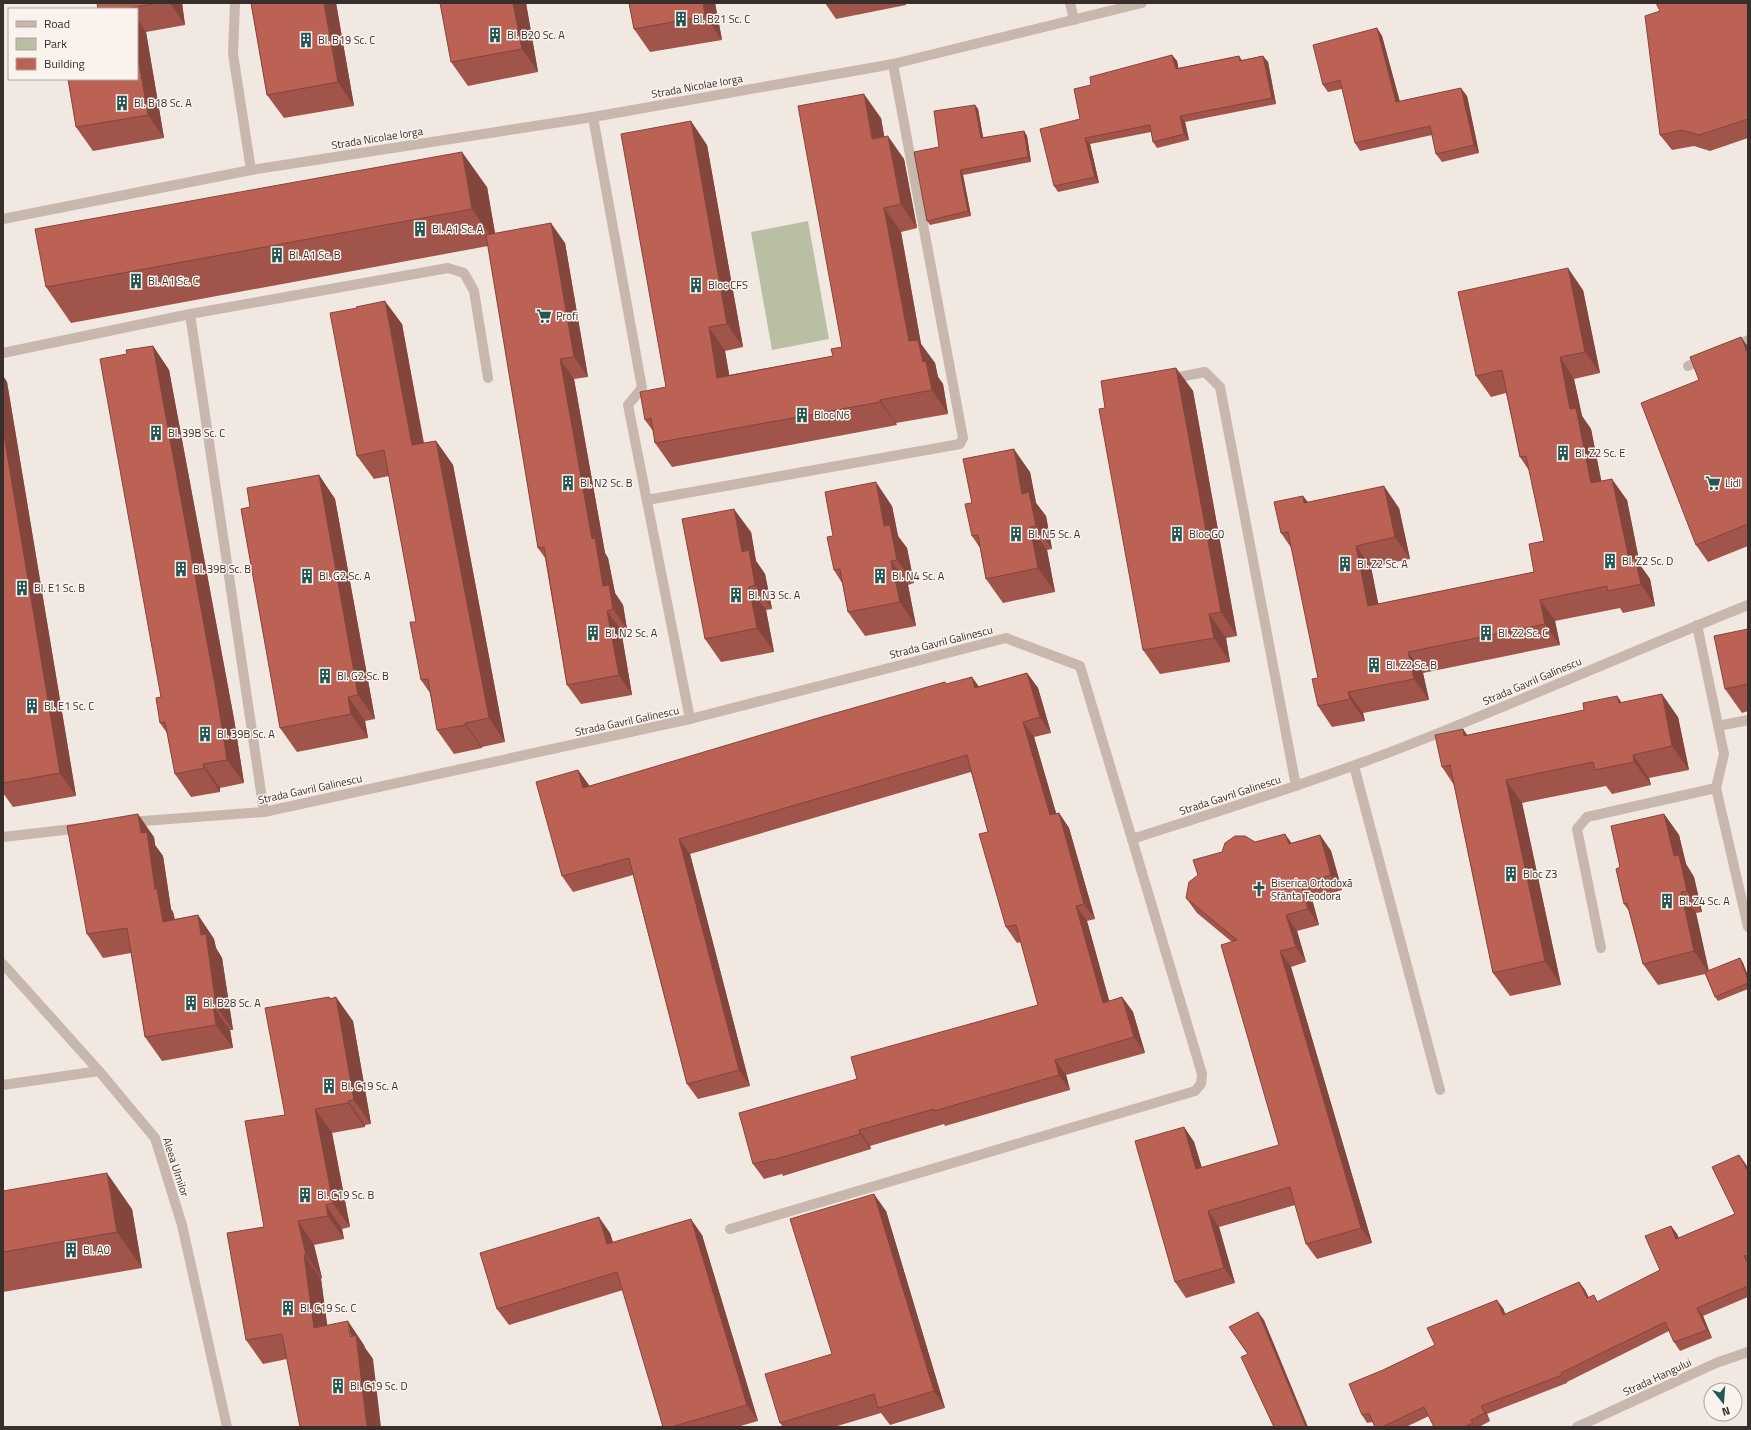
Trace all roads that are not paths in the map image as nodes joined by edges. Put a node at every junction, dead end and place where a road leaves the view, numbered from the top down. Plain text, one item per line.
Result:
1 (234, 3) edge
2 (1070, 3) edge
3 (1142, 3) edge
4 (1074, 20) junction
5 (894, 64) junction
6 (593, 117) junction
7 (251, 170) junction
8 (3, 219) edge
9 (190, 314) junction
10 (1748, 340) edge
11 (3, 353) edge
12 (1688, 366) dead end
13 (488, 378) dead end
14 (1161, 381) edge
15 (647, 500) junction
16 (1748, 605) edge
17 (1697, 625) junction
18 (690, 719) junction
19 (1748, 720) edge
20 (1718, 726) junction
21 (1354, 766) junction
22 (1296, 786) junction
23 (1716, 788) junction
24 (264, 812) junction
25 (117, 824) edge
26 (94, 826) edge
27 (3, 837) edge
28 (1132, 840) junction
29 (1748, 927) edge
30 (1601, 948) dead end
31 (3, 964) edge
32 (99, 1071) junction
33 (3, 1085) edge
34 (1440, 1090) dead end
35 (730, 1229) dead end
36 (1748, 1352) edge
37 (227, 1427) edge
38 (1577, 1427) edge

1 - 7 street
2 - 4 street
3 - 4 street, Strada Nicolae Iorga
4 - 5 street, Strada Nicolae Iorga
5 - 6 street, Strada Nicolae Iorga
5 - 15 street
6 - 7 street, Strada Nicolae Iorga
6 - 15 street
7 - 8 street, Strada Nicolae Iorga
9 - 11 street
9 - 13 street
9 - 24 street
10 - 12 street
14 - 22 street
15 - 18 street
16 - 17 street, Strada Gavril Galinescu
17 - 20 street
17 - 21 street, Strada Gavril Galinescu
18 - 24 street, Strada Gavril Galinescu
18 - 28 street, Strada Gavril Galinescu
19 - 20 street
20 - 23 street
21 - 22 street, Strada Gavril Galinescu
21 - 34 street
22 - 28 street, Strada Gavril Galinescu
23 - 29 street
23 - 30 street
24 - 25 street, Strada Gavril Galinescu
26 - 27 street
28 - 35 street
31 - 32 street, Aleea Ulmilor
32 - 33 street
32 - 37 street, Aleea Ulmilor
36 - 38 street, Strada Hangului

